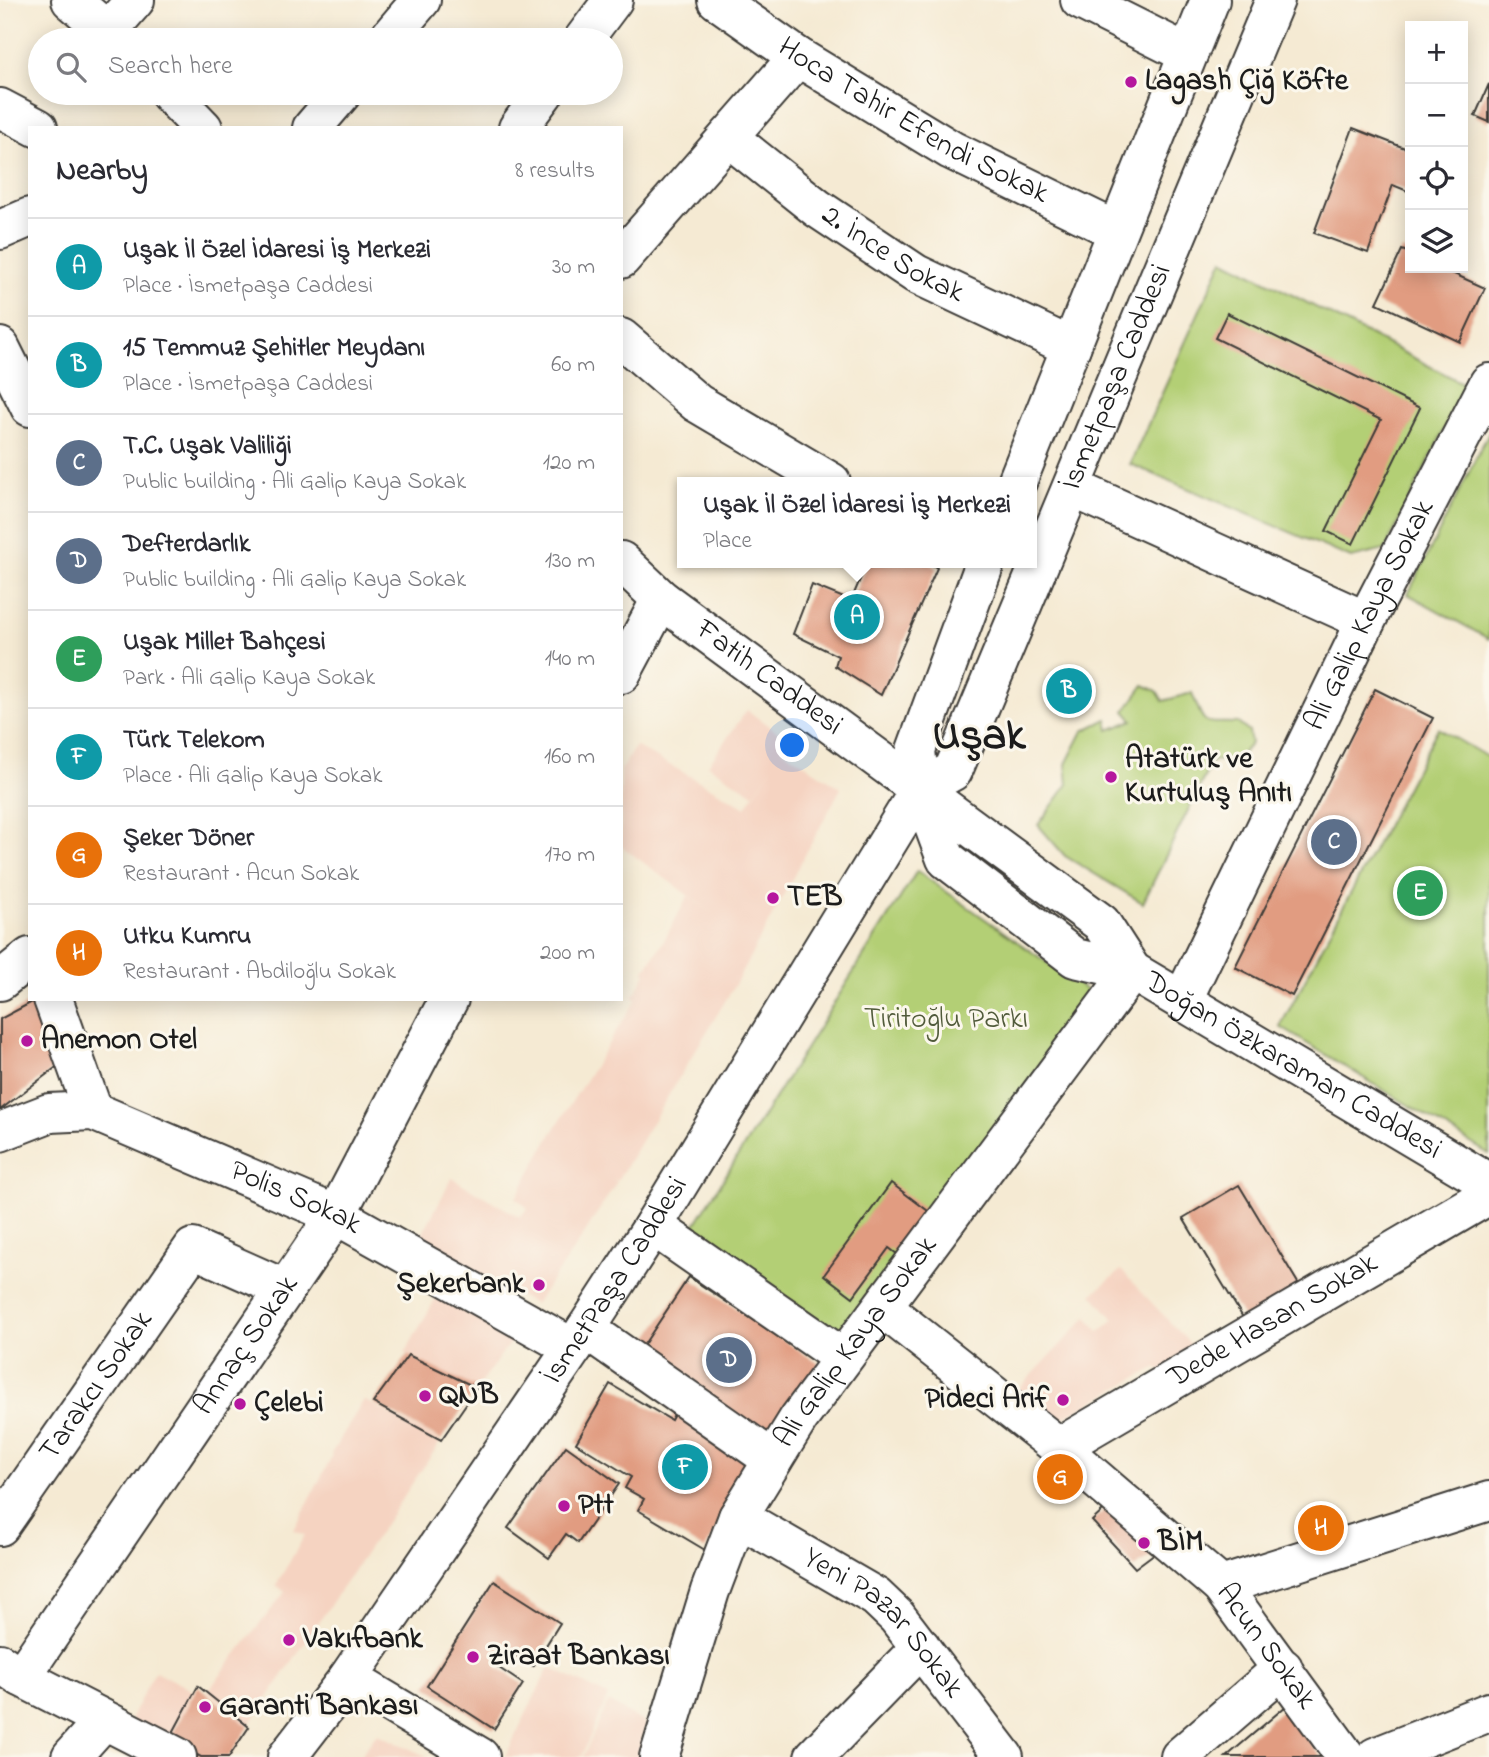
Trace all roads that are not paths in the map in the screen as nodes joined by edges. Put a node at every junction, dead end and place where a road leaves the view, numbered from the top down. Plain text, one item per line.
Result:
1 (71, 0) edge
2 (135, 0) edge
3 (421, 0) edge
4 (613, 0) edge
5 (717, 0) edge
6 (1080, 0) edge
7 (1210, 0) edge
8 (1275, 0) edge
9 (105, 28) edge
10 (117, 28) edge
11 (397, 28) edge
12 (592, 28) edge
13 (1188, 54) junction
14 (798, 57) junction
15 (179, 105) edge
16 (332, 105) edge
17 (535, 105) edge
18 (0, 108) edge
19 (34, 126) edge
20 (197, 126) edge
21 (314, 126) edge
22 (519, 126) edge
23 (728, 137) junction
24 (28, 218) edge
25 (0, 230) edge
26 (1117, 231) junction
27 (623, 256) edge
28 (623, 340) edge
29 (0, 346) edge
30 (1071, 347) junction
31 (1489, 383) edge
32 (28, 403) edge
33 (823, 477) edge
34 (1019, 477) edge
35 (1073, 488) junction
36 (623, 563) edge
37 (977, 568) edge
38 (661, 598) junction
39 (1366, 621) junction
40 (623, 670) edge
41 (920, 789) junction
42 (28, 959) edge
43 (1132, 971) junction
44 (0, 981) edge
45 (1182, 1000) junction
46 (54, 1001) edge
47 (448, 1001) edge
48 (93, 1111) junction
49 (0, 1132) edge
50 (1489, 1183) edge
51 (1489, 1195) edge
52 (336, 1215) junction
53 (653, 1226) junction
54 (285, 1289) junction
55 (883, 1308) junction
56 (580, 1339) junction
57 (843, 1358) junction
58 (1059, 1447) junction
59 (773, 1460) junction
60 (1489, 1501) edge
61 (738, 1517) junction
62 (0, 1526) edge
63 (1221, 1586) junction
64 (921, 1647) junction
65 (1283, 1668) junction
66 (10, 1670) edge
67 (348, 1678) junction
68 (1489, 1712) edge
69 (104, 1720) junction
70 (472, 1755) edge
71 (71, 1757) edge
72 (177, 1757) edge
73 (287, 1757) edge
74 (659, 1757) edge
75 (814, 1757) edge
76 (1004, 1757) edge
77 (1180, 1757) edge
78 (1346, 1757) edge
79 (1376, 1757) edge

1 - 9 street
2 - 10 street
3 - 11 street
4 - 12 street
5 - 14 street, Hoca Tahir Efendi Sokak
6 - 13 street
7 - 13 street, İsmetpaşa Caddesi
8 - 35 street, İsmetpaşa Caddesi
13 - 26 street, İsmetpaşa Caddesi
14 - 23 street
14 - 26 street, Hoca Tahir Efendi Sokak
15 - 20 street
16 - 21 street
17 - 22 street
18 - 19 street
23 - 27 street
23 - 30 street, 2. İnce Sokak
24 - 25 street
26 - 30 street, İsmetpaşa Caddesi
28 - 33 street
29 - 32 street
30 - 34 street, İsmetpaşa Caddesi
31 - 39 street, Ali Galip Kaya Sokak
35 - 39 street
35 - 41 street, İsmetpaşa Caddesi
36 - 38 street, Fatih Caddesi
37 - 41 street
38 - 40 street
38 - 41 street, Fatih Caddesi
39 - 45 street, Ali Galip Kaya Sokak
41 - 43 street, Doğan Özkaraman Caddesi
41 - 53 street, İsmetPaşa Caddesi
42 - 44 street
43 - 45 street, Doğan Özkaraman Caddesi
43 - 55 street, Ali Galip Kaya Sokak
45 - 50 street, Doğan Özkaraman Caddesi
46 - 48 street
47 - 52 street, Annaç Sokak
48 - 49 street, Polis Sokak
48 - 52 street, Polis Sokak
51 - 58 street, Dede Hasan Sokak
52 - 54 street, Annaç Sokak
52 - 56 street, Polis Sokak
53 - 56 street, İsmetPaşa Caddesi
53 - 57 street
54 - 62 street, Tarakcı Sokak
54 - 66 street, Annaç Sokak
55 - 57 street, Ali Galip Kaya Sokak
55 - 58 street, Acun Sokak
56 - 59 street, Polis Sokak
56 - 67 street, İsmetPaşa Caddesi
57 - 59 street, Ali Galip Kaya Sokak
58 - 63 street, Acun Sokak
59 - 61 street, Ali Galip Kaya Sokak
60 - 63 street
61 - 64 street, Yeni Pazar Sokak
61 - 74 street, Ali Galip Kaya Sokak
63 - 65 street, Acun Sokak
64 - 75 street
64 - 76 street, Yeni Pazar Sokak
65 - 77 street
65 - 78 street, Acun Sokak
66 - 69 street
67 - 70 street
67 - 73 street, İsmetPaşa Caddesi
68 - 79 street
69 - 71 street
69 - 72 street

